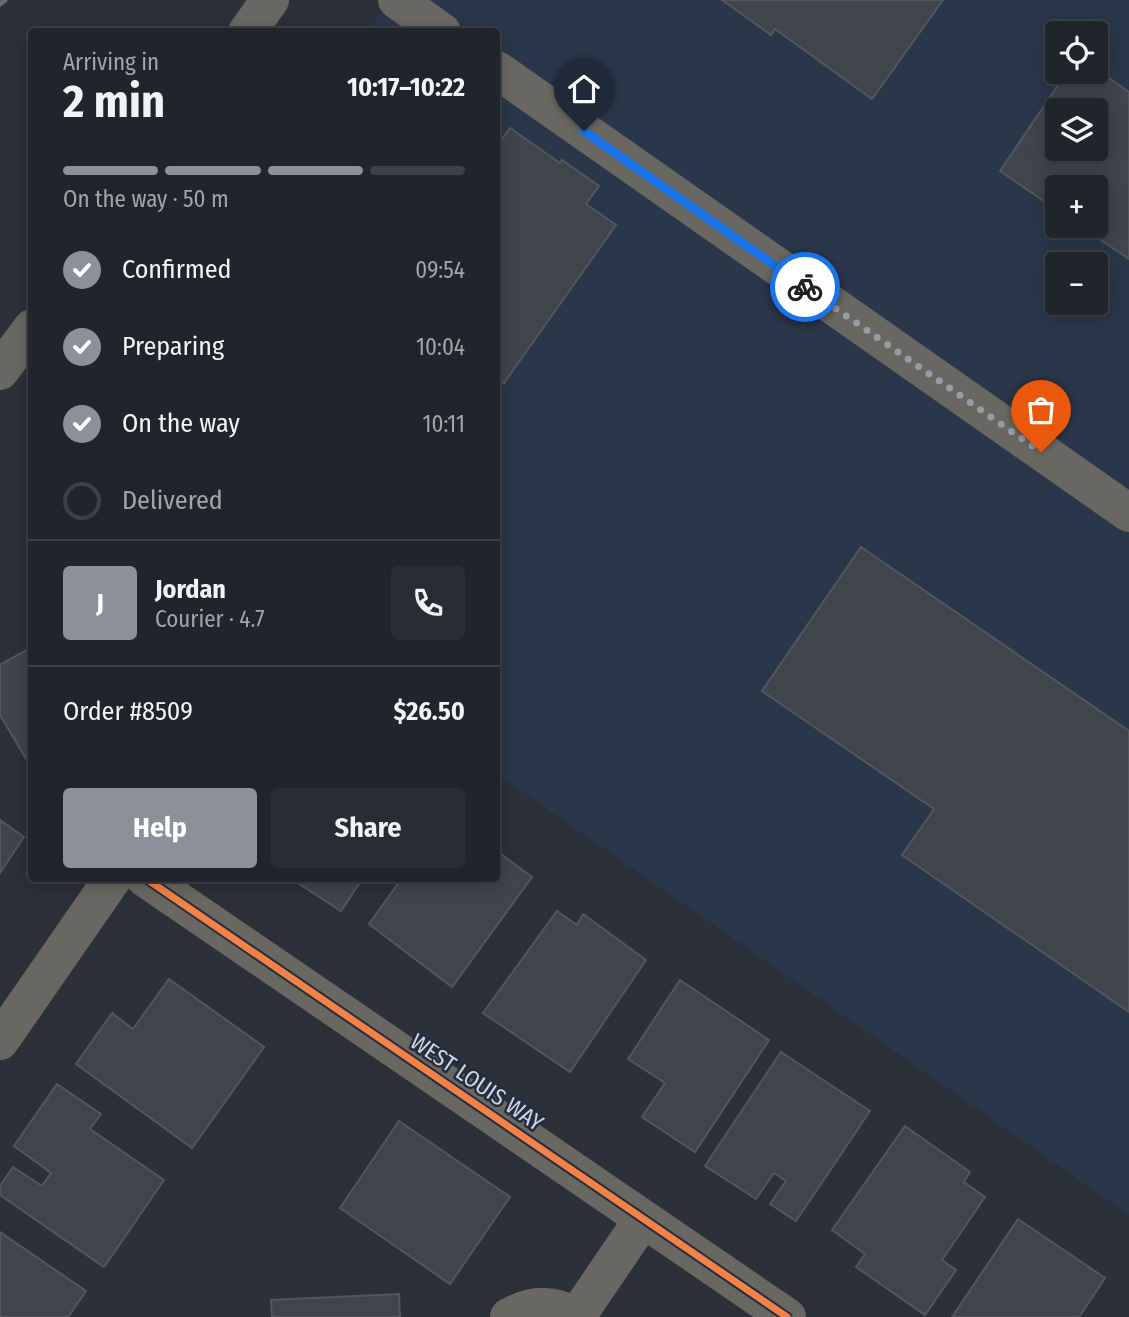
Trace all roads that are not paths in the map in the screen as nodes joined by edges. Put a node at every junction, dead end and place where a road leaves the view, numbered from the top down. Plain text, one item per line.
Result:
1 (270, 0) edge
2 (397, 0) edge
3 (250, 28) edge
4 (436, 28) edge
5 (500, 72) edge
6 (28, 332) edge
7 (0, 371) edge
8 (1129, 513) edge
9 (110, 882) edge
10 (151, 882) edge
11 (0, 1041) edge
12 (643, 1219) junction
13 (509, 1317) edge
14 (577, 1317) edge
15 (787, 1317) edge

1 - 3 main road
2 - 4 street
5 - 8 street
6 - 7 main road
9 - 11 street
10 - 12 street, WEST LOUIS WAY
12 - 14 street
12 - 15 street, WEST LOUIS WAY
13 - 14 street

